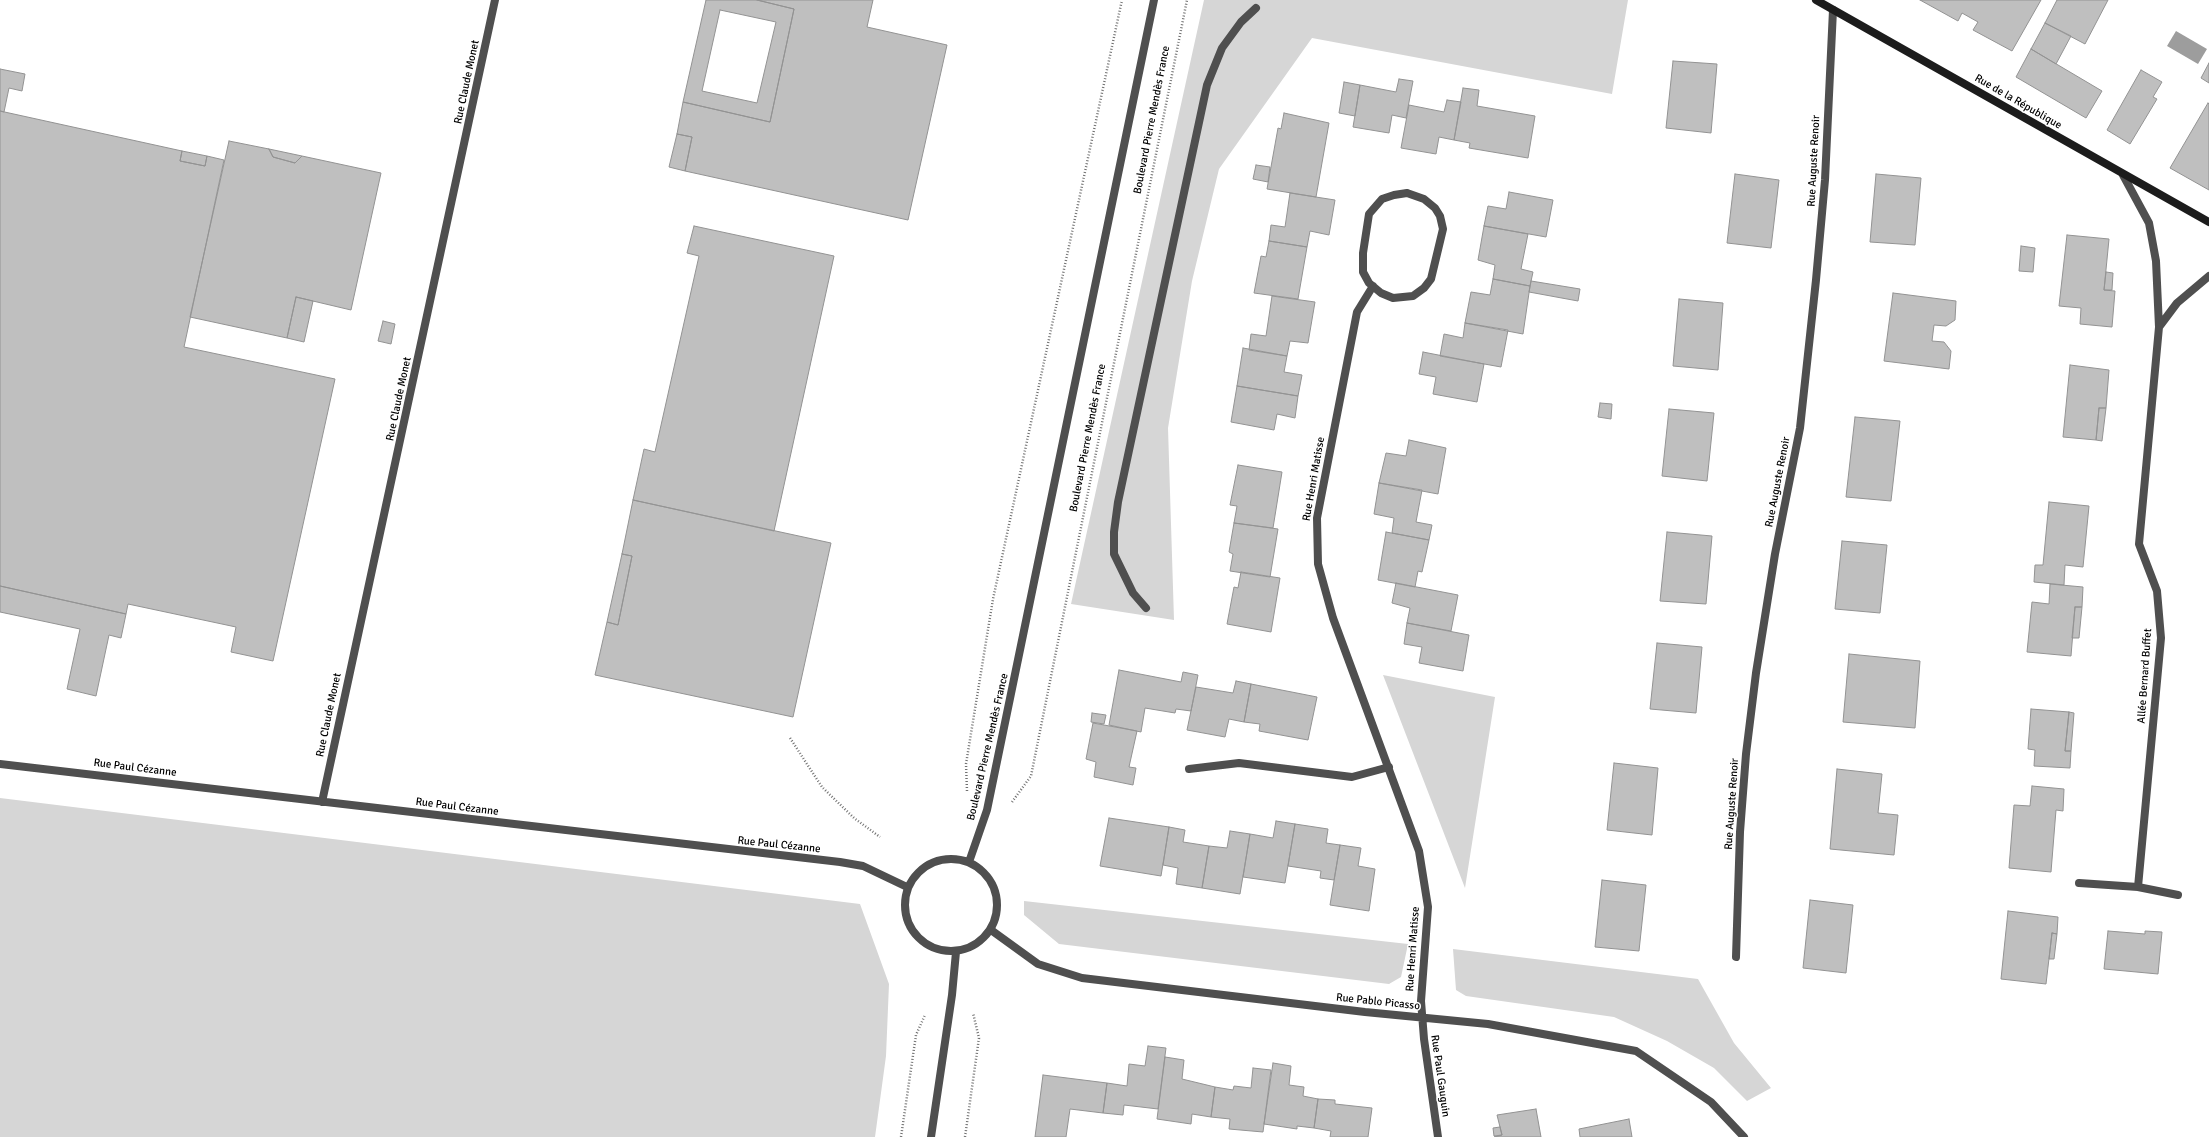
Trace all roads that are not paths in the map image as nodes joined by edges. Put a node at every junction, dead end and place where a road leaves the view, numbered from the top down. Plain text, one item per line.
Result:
1 (495, 0) edge
2 (1154, 0) edge
3 (1816, 0) edge
4 (1256, 8) dead end
5 (1833, 10) junction
6 (2123, 175) junction
7 (2209, 222) edge
8 (2209, 276) edge
9 (1373, 286) junction
10 (2159, 326) junction
11 (1146, 608) dead end
12 (0, 764) edge
13 (1389, 767) junction
14 (1189, 770) dead end
15 (322, 802) junction
16 (968, 862) junction
17 (2079, 883) dead end
18 (907, 887) junction
19 (2138, 887) junction
20 (2178, 895) dead end
21 (991, 930) junction
22 (956, 952) junction
23 (1736, 957) dead end
24 (1422, 1018) junction
25 (931, 1137) edge
26 (1438, 1137) edge
27 (1744, 1137) edge

1 - 15 street, Rue Claude Monet
2 - 16 street, Boulevard Pierre Mendès France
3 - 5 main road, Rue de la République
4 - 11 street
5 - 6 main road, Rue de la République
5 - 23 street, Rue Auguste Renoir
6 - 7 main road, Rue de la République
6 - 10 street, Allée Bernard Buffet
8 - 10 street
9 - 9 street
9 - 13 street, Rue Henri Matisse
10 - 19 street, Allée Bernard Buffet
12 - 15 street, Rue Paul Cézanne
13 - 14 street
13 - 24 street, Rue Henri Matisse
15 - 18 street, Rue Paul Cézanne
16 - 18 street
16 - 21 street
17 - 19 street
18 - 22 street
19 - 20 street
21 - 22 street
21 - 24 street, Rue Pablo Picasso
22 - 25 street
24 - 26 street, Rue Paul Gauguin
24 - 27 street, Rue Pablo Picasso

